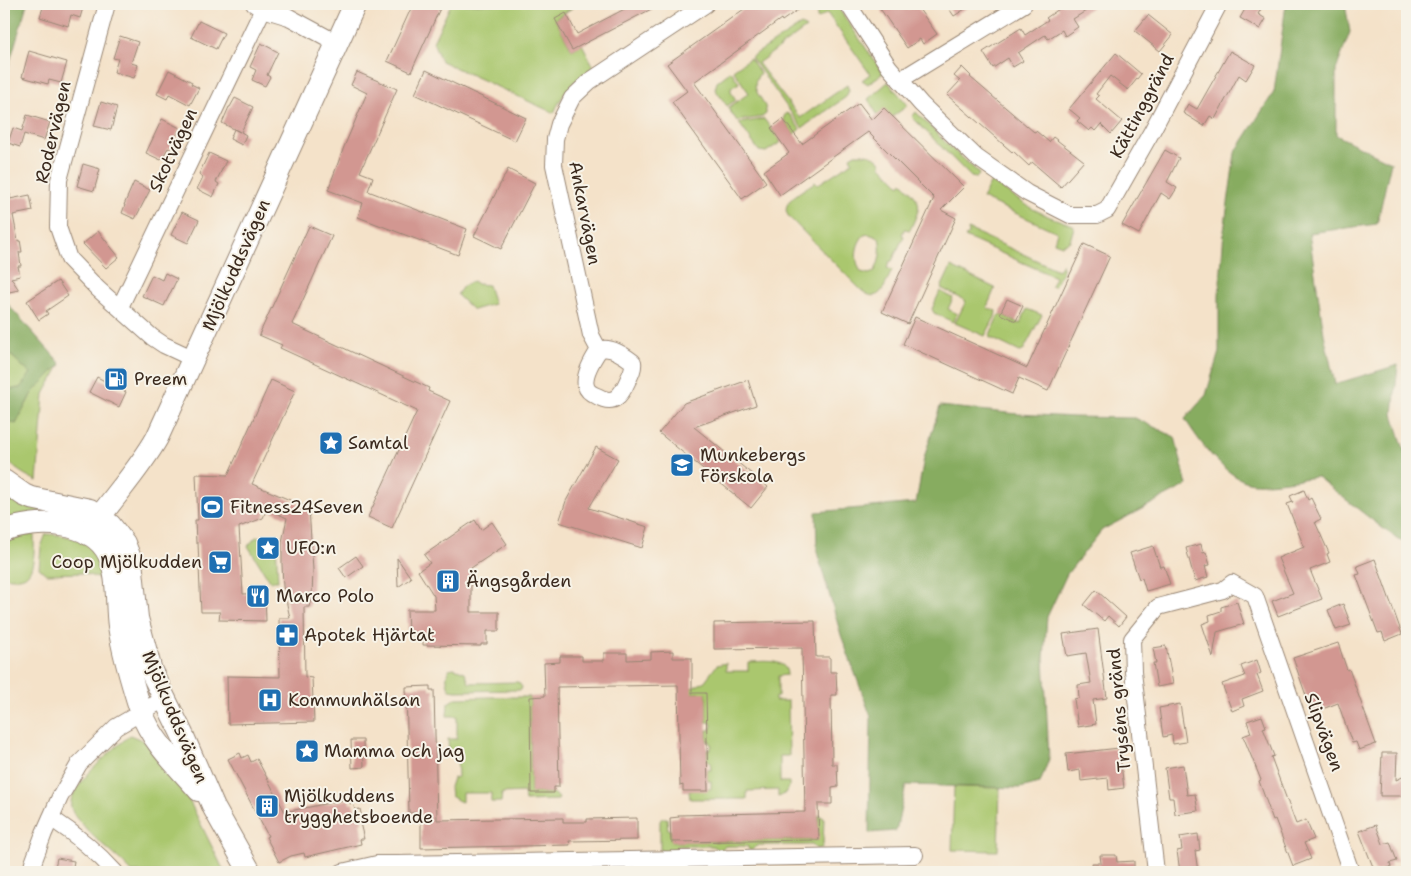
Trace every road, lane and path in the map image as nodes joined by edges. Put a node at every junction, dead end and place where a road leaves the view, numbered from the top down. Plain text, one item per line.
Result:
1 (107, 4) edge
2 (355, 4) edge
3 (706, 4) edge
4 (848, 4) edge
5 (1024, 4) edge
6 (1219, 4) edge
7 (258, 7) edge
8 (337, 43) junction
9 (900, 80) junction
10 (120, 307) junction
11 (598, 350) dead end
12 (194, 359) junction
13 (4, 463) edge
14 (4, 481) edge
15 (60, 502) junction
16 (94, 525) junction
17 (4, 531) edge
18 (1258, 605) joint
19 (164, 699) junction
20 (141, 712) junction
21 (214, 808) junction
22 (51, 818) junction
23 (914, 855) dead end
24 (31, 872) edge
25 (115, 872) edge
26 (250, 872) edge
27 (342, 872) edge
28 (1156, 872) edge
29 (1351, 872) edge

1 - 10 street, Rodervägen
2 - 8 street, Mjölkuddsvägen
3 - 11 street, Ankarvägen
4 - 9 street
5 - 9 street
6 - 9 street, Kättinggränd
7 - 8 street
7 - 10 street, Skotvägen
8 - 12 street, Mjölkuddsvägen
10 - 12 street, Rodervägen
12 - 16 street, Mjölkuddsvägen
13 - 15 street
14 - 15 street, Mjölkuddsvägen
15 - 16 street, Mjölkuddsvägen
16 - 17 street, Mjölkuddsvägen
16 - 19 street, Mjölkuddsvägen
16 - 20 street, Mjölkuddsvägen
18 - 28 street, Tryséns gränd
18 - 29 street, Slipvägen
19 - 20 street
19 - 21 street, Mjölkuddsvägen
20 - 21 street, Mjölkuddsvägen
20 - 22 street
21 - 26 street, Mjölkuddsvägen
22 - 24 street
22 - 25 street
23 - 27 street

